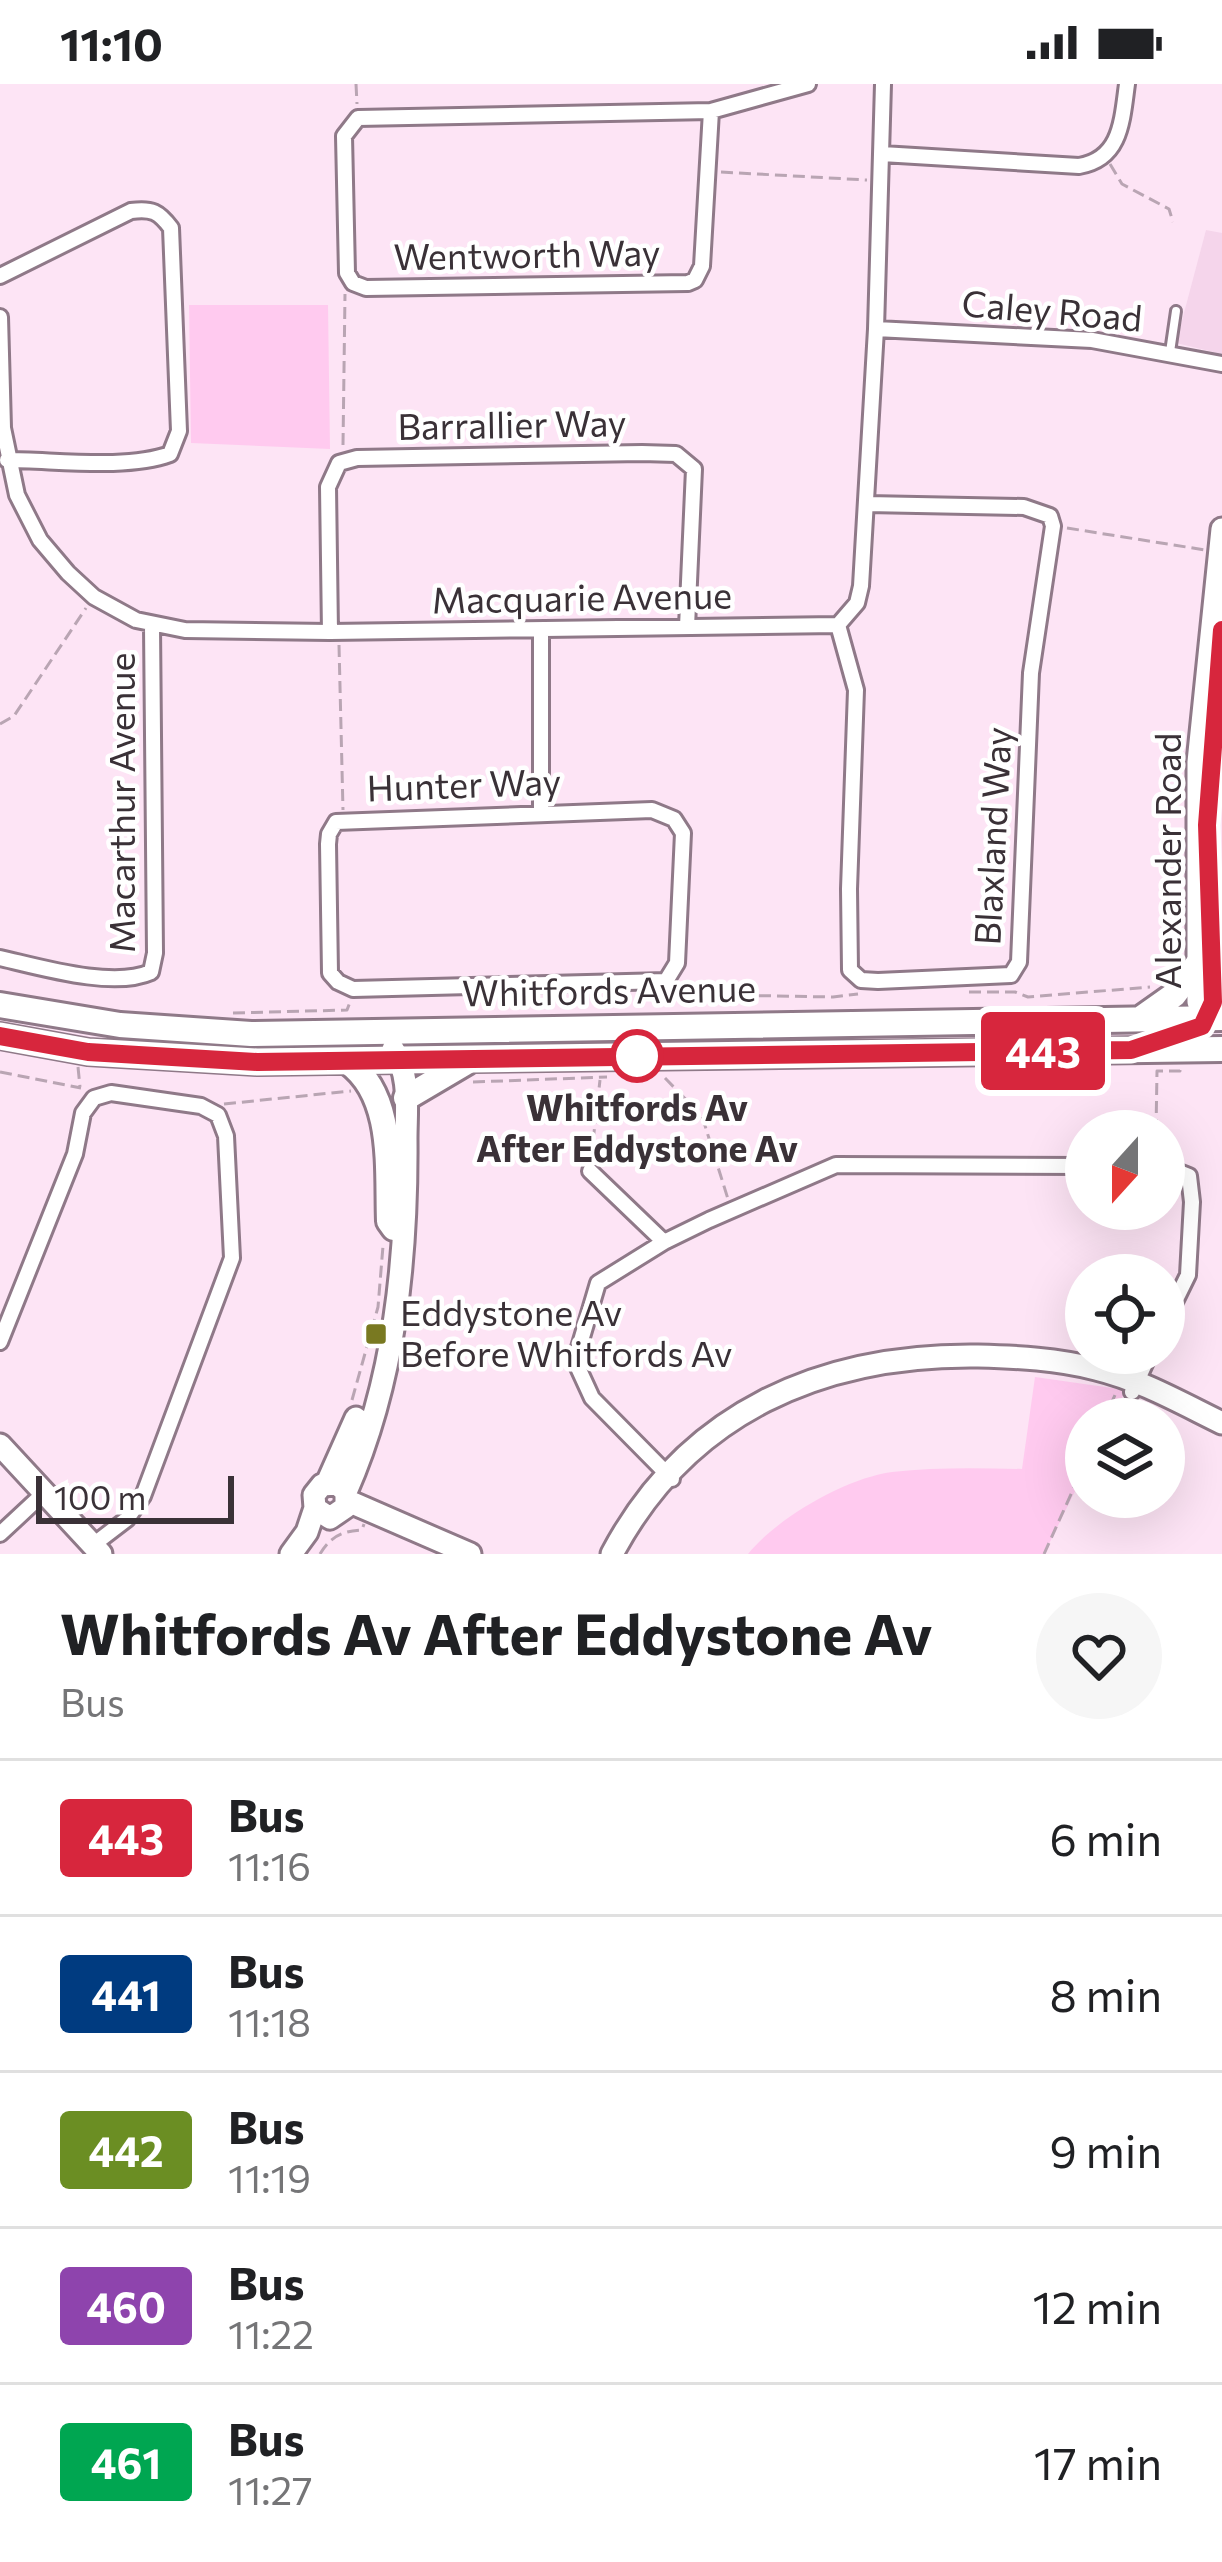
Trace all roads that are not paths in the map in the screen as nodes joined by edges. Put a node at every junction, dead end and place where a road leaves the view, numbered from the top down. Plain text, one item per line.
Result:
1 (808, 84) edge
2 (883, 84) edge
3 (1127, 84) edge
4 (711, 111) junction
5 (882, 154) junction
6 (0, 276) edge
7 (1176, 311) dead end
8 (0, 317) edge
9 (876, 329) junction
10 (1170, 352) junction
11 (1222, 364) edge
12 (8, 460) junction
13 (867, 504) junction
14 (1222, 529) edge
15 (838, 625) junction
16 (152, 626) junction
17 (687, 627) junction
18 (1222, 629) edge
19 (541, 630) junction
20 (335, 632) junction
21 (1212, 718) edge
22 (541, 812) junction
23 (0, 958) edge
24 (1199, 962) junction
25 (0, 1005) edge
26 (1140, 1019) junction
27 (1217, 1023) edge
28 (440, 1029) junction
29 (379, 1032) junction
30 (0, 1036) edge
31 (1222, 1048) edge
32 (1131, 1050) junction
33 (399, 1059) junction
34 (348, 1062) junction
35 (471, 1070) junction
36 (406, 1098) junction
37 (1065, 1166) edge
38 (590, 1171) road end
39 (1185, 1174) edge
40 (388, 1236) junction
41 (664, 1242) junction
42 (1185, 1281) edge
43 (0, 1342) edge
44 (1137, 1374) edge
45 (1129, 1387) junction
46 (1222, 1423) edge
47 (1222, 1437) edge
48 (0, 1445) edge
49 (671, 1479) junction
50 (45, 1492) junction
51 (335, 1503) junction
52 (367, 1517) junction
53 (0, 1534) edge
54 (97, 1549) edge
55 (291, 1554) edge
56 (308, 1554) edge
57 (441, 1554) edge
58 (470, 1554) edge
59 (611, 1554) edge
60 (626, 1554) edge

1 - 4 street
2 - 5 street
3 - 5 street
4 - 4 street, Wentworth Way
5 - 9 street
6 - 12 street
7 - 10 lane
8 - 12 street, Macquarie Avenue
9 - 10 street, Caley Road
9 - 13 street
10 - 11 street, Caley Road
12 - 16 street, Macquarie Avenue
13 - 15 street
13 - 15 street, Blaxland Way
14 - 21 street, Alexander Road
15 - 17 street, Macquarie Avenue
16 - 20 street, Macquarie Avenue
16 - 23 street, Macarthur Avenue
17 - 19 street, Macquarie Avenue
17 - 20 street, Barrallier Way
18 - 21 street, Alexander Road
19 - 20 street, Macquarie Avenue
19 - 22 street
21 - 24 street, Alexander Road
21 - 27 street, Alexander Road
22 - 22 street, Hunter Way
24 - 26 main road
24 - 27 street, Alexander Road
25 - 29 main road, Whitfords Avenue
26 - 27 main road, Whitfords Avenue
26 - 28 main road, Whitfords Avenue
27 - 32 main road
28 - 29 main road, Whitfords Avenue
28 - 33 street
29 - 33 street
30 - 34 main road, Whitfords Avenue
31 - 32 main road, Whitfords Avenue
32 - 35 main road, Whitfords Avenue
33 - 34 main road, Whitfords Avenue
33 - 35 main road, Whitfords Avenue
33 - 36 street
33 - 40 street
34 - 40 main road
35 - 36 main road
36 - 51 street
37 - 41 street
38 - 41 street
39 - 42 street
40 - 51 street
41 - 49 street
43 - 54 street
44 - 45 street
45 - 46 street
45 - 47 street
45 - 49 street
48 - 50 street
49 - 59 street
49 - 60 street
50 - 53 street
50 - 54 street
51 - 52 street
51 - 55 street
51 - 56 street
52 - 57 street
52 - 58 street

